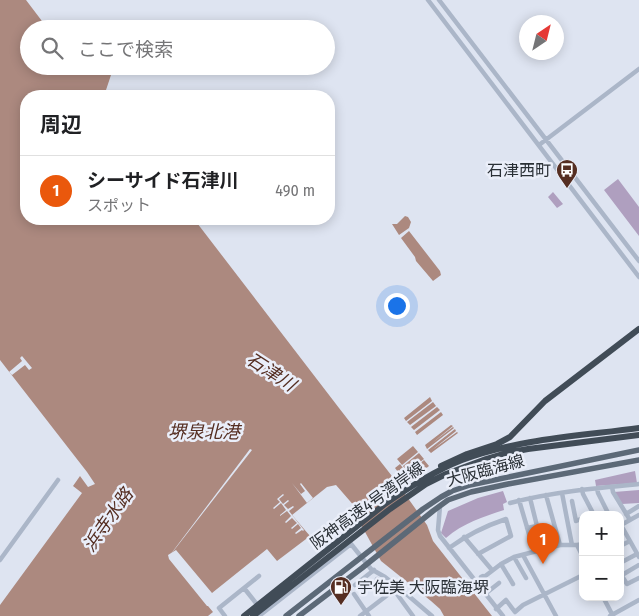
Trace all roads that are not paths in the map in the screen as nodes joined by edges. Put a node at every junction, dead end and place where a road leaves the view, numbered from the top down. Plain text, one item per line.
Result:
1 (428, 0) edge
2 (439, 0) edge
3 (639, 68) edge
4 (546, 140) junction
5 (539, 145) junction
6 (639, 261) edge
7 (639, 277) edge
8 (637, 330) edge
9 (639, 428) edge
10 (639, 435) edge
11 (639, 450) edge
12 (639, 460) edge
13 (58, 480) dead end
14 (639, 484) edge
15 (612, 486) junction
16 (597, 488) junction
17 (582, 489) junction
18 (406, 490) junction
19 (562, 493) junction
20 (546, 495) junction
21 (530, 498) junction
22 (519, 500) junction
23 (572, 501) dead end
24 (510, 503) dead end
25 (440, 506) junction
26 (639, 506) edge
27 (592, 511) edge
28 (607, 511) edge
29 (626, 514) junction
30 (639, 515) edge
31 (579, 520) edge
32 (630, 520) junction
33 (624, 523) edge
34 (528, 528) junction
35 (624, 534) edge
36 (464, 537) junction
37 (630, 541) junction
38 (624, 544) edge
39 (560, 545) junction
40 (577, 545) edge
41 (449, 548) junction
42 (534, 552) junction
43 (478, 554) junction
44 (523, 555) junction
45 (638, 555) edge
46 (362, 557) junction
47 (514, 557) junction
48 (0, 560) edge
49 (624, 561) edge
50 (367, 564) junction
51 (501, 564) junction
52 (639, 566) edge
53 (374, 570) junction
54 (492, 570) junction
55 (624, 573) edge
56 (259, 576) dead end
57 (579, 576) edge
58 (481, 577) dead end
59 (526, 578) dead end
60 (639, 578) edge
61 (377, 579) dead end
62 (624, 579) edge
63 (499, 583) dead end
64 (513, 584) dead end
65 (356, 585) dead end
66 (244, 588) junction
67 (394, 590) junction
68 (354, 594) dead end
69 (485, 594) junction
70 (545, 594) junction
71 (639, 600) edge
72 (605, 601) edge
73 (496, 609) junction
74 (261, 614) edge
75 (368, 614) edge
76 (225, 616) edge
77 (244, 616) edge
78 (253, 616) edge
79 (286, 616) edge
80 (299, 616) edge
81 (360, 616) edge
82 (413, 616) edge
83 (432, 616) edge
84 (502, 616) edge
85 (556, 616) edge
86 (612, 616) edge

1 - 5 street
2 - 4 street
3 - 4 street
4 - 5 street
4 - 6 street
5 - 7 street
8 - 18 highway, bridge
9 - 18 highway, 阪神高速4号湾岸線, bridge
10 - 78 highway, 阪神高速4号湾岸線, bridge
11 - 46 main road, 大阪臨海線
12 - 25 main road, 大阪臨海線
13 - 48 street
14 - 15 street
15 - 16 street
15 - 29 street
16 - 17 street
16 - 28 street
17 - 19 street
17 - 27 street
18 - 77 highway, 阪神高速4号湾岸線, bridge
19 - 20 street
19 - 40 street
20 - 21 street
20 - 39 street
21 - 22 street
21 - 34 street
22 - 24 street
22 - 34 street
23 - 31 street
25 - 41 street
25 - 50 main road, 大阪臨海線
26 - 29 street
29 - 32 street
30 - 32 street
32 - 33 street
34 - 42 street
35 - 37 street
36 - 41 street
36 - 43 street
36 - 43 street
37 - 38 street
37 - 45 street
39 - 40 street
39 - 42 street
41 - 69 street
42 - 44 street
43 - 54 street
44 - 47 street
44 - 70 street
45 - 49 street
46 - 50 street
46 - 74 street
46 - 79 main road, 大阪臨海線
47 - 51 street
47 - 59 street
50 - 53 street
50 - 80 main road, 大阪臨海線
51 - 54 street
51 - 64 street
52 - 55 street
53 - 65 street
53 - 83 street
54 - 58 street
56 - 66 street
57 - 70 street
60 - 62 street
61 - 67 street
63 - 69 street
66 - 74 street
66 - 76 street
67 - 75 street
67 - 82 street
68 - 75 street
69 - 73 street
70 - 73 street
70 - 85 street
71 - 86 street
72 - 86 street
73 - 84 street
75 - 81 street

